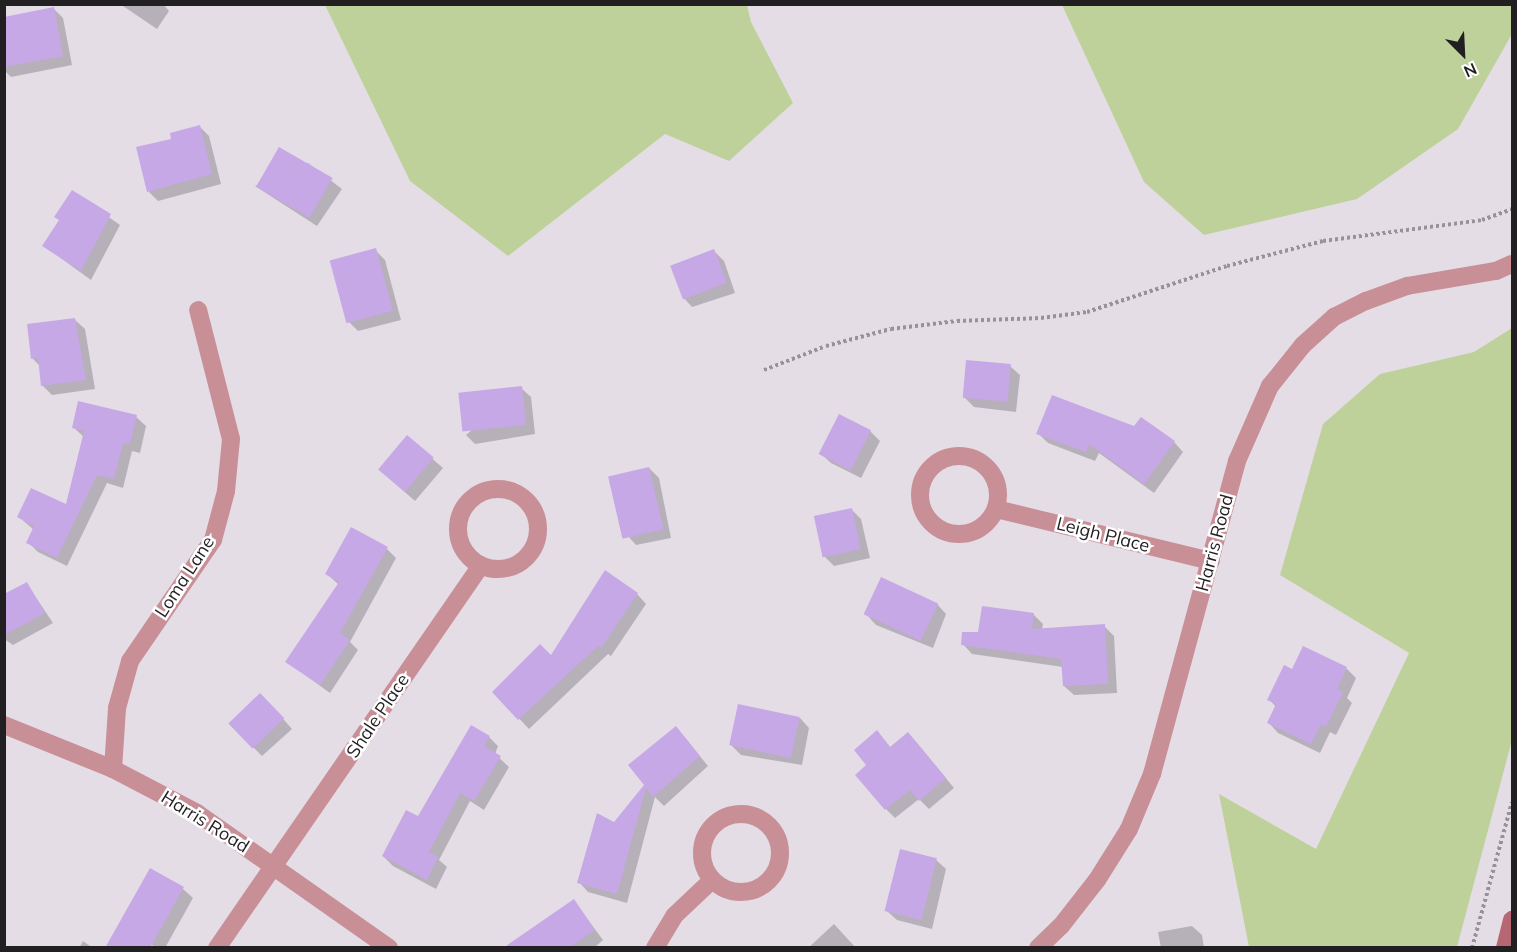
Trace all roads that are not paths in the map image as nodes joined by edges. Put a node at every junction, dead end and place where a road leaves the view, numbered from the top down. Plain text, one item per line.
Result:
1 (1512, 264) edge
2 (198, 310) dead end
3 (996, 509) junction
4 (1210, 561) junction
5 (481, 565) junction
6 (4, 725) edge
7 (113, 769) junction
8 (275, 867) junction
9 (711, 881) junction
10 (1512, 920) edge
11 (1039, 947) edge
12 (218, 948) edge
13 (389, 948) edge
14 (655, 948) edge
15 (1505, 948) edge

1 - 4 street, Harris Road
2 - 7 street, Loma Lane
3 - 3 street
3 - 4 street, Leigh Place
4 - 11 street, Harris Road
5 - 5 street
5 - 8 street, Shale Place
6 - 7 street, Harris Road
7 - 8 street, Harris Road
8 - 12 street, Shale Place
8 - 13 street, Harris Road
9 - 9 street
9 - 14 street
10 - 15 main road

